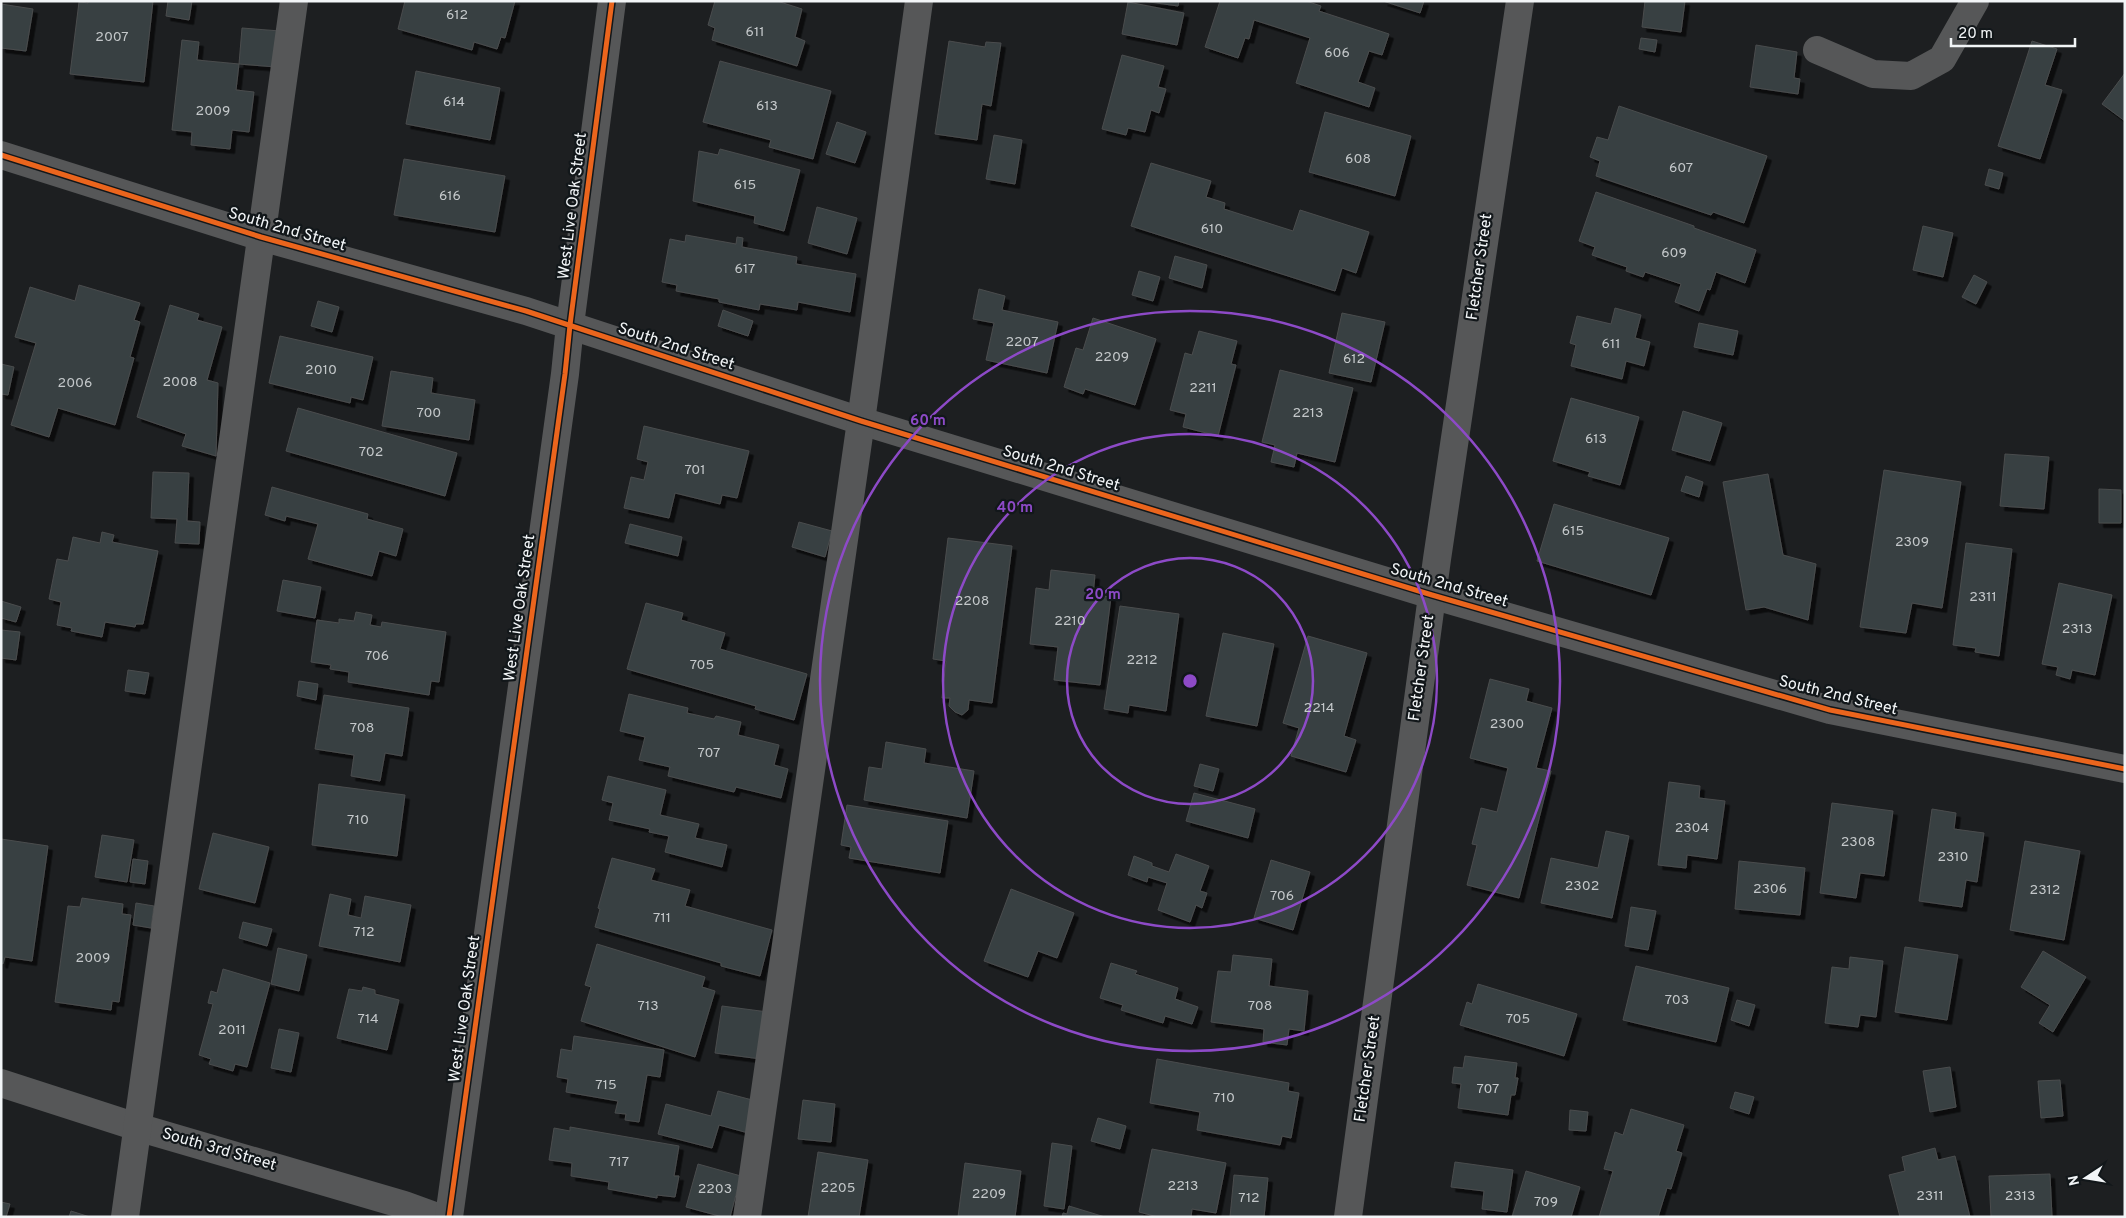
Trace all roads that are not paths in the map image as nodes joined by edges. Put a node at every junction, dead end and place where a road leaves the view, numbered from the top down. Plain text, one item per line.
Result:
1 (294, 1) edge
2 (612, 1) edge
3 (919, 1) edge
4 (1520, 1) edge
5 (1975, 1) edge
6 (1817, 50) dead end
7 (1, 155) edge
8 (262, 237) junction
9 (570, 325) junction
10 (862, 421) junction
11 (1432, 595) junction
12 (2125, 769) edge
13 (1, 1083) edge
14 (137, 1126) junction
15 (125, 1217) edge
16 (437, 1217) edge
17 (449, 1217) edge
18 (747, 1217) edge
19 (1348, 1217) edge

1 - 8 street
2 - 9 street, West Live Oak Street
3 - 10 street
4 - 11 street, Fletcher Street
5 - 6 street
7 - 8 street, South 2nd Street
8 - 9 street, South 2nd Street
8 - 14 street
9 - 10 street, South 2nd Street
9 - 17 street, West Live Oak Street
10 - 11 street, South 2nd Street
10 - 18 street
11 - 12 street, South 2nd Street
11 - 19 street, Fletcher Street
13 - 14 street, South 3rd Street
14 - 15 street
14 - 16 street, South 3rd Street

